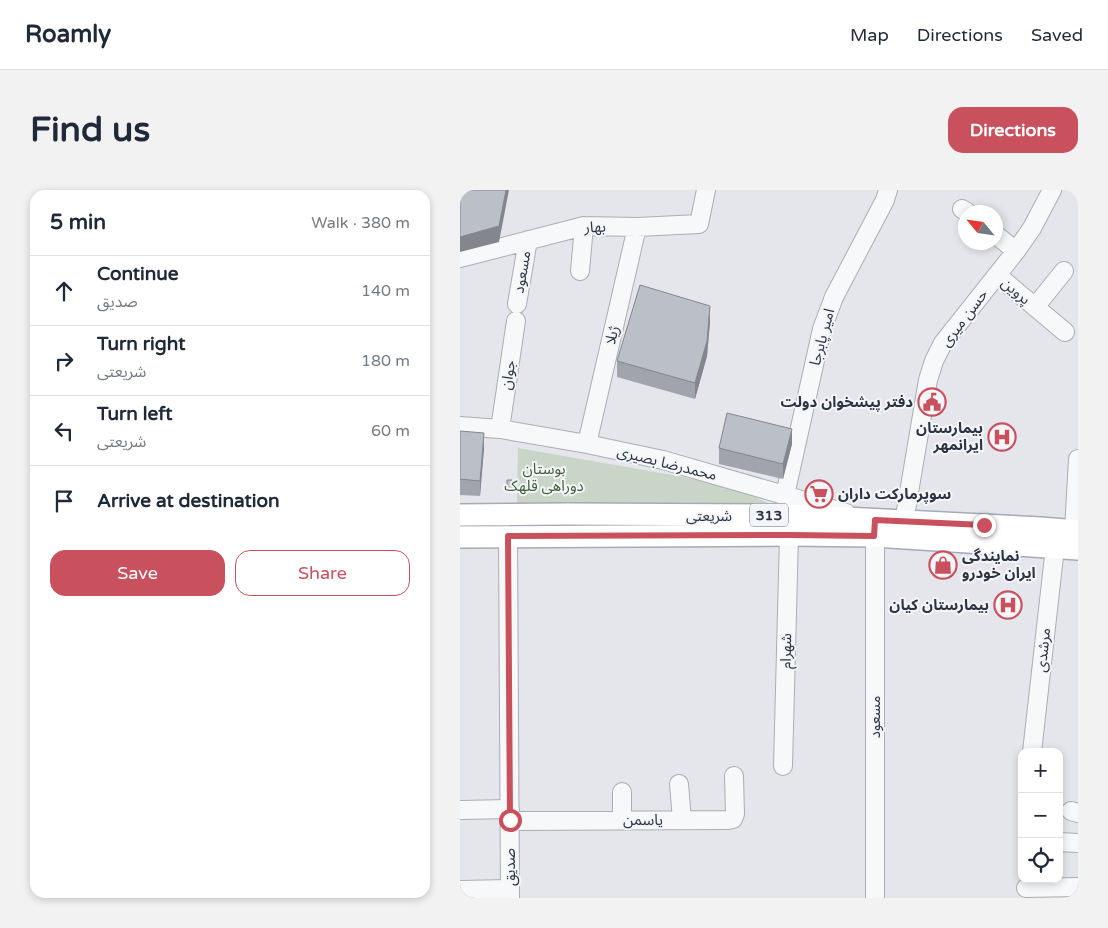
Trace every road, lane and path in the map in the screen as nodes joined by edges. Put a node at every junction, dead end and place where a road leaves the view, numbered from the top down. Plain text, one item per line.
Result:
1 (706, 190) edge
2 (888, 190) edge
3 (1052, 190) edge
4 (584, 226) junction
5 (636, 227) junction
6 (528, 240) junction
7 (1003, 241) edge
8 (1016, 251) junction
9 (460, 258) edge
10 (1064, 270) dead end
11 (580, 271) dead end
12 (997, 275) junction
13 (517, 304) dead end
14 (1035, 307) junction
15 (516, 321) dead end
16 (1065, 332) dead end
17 (460, 426) edge
18 (500, 429) junction
19 (587, 444) junction
20 (1078, 459) edge
21 (784, 495) junction
22 (460, 515) edge
23 (904, 522) junction
24 (873, 526) junction
25 (789, 535) junction
26 (508, 536) junction
27 (460, 537) edge
28 (1077, 537) edge
29 (1054, 548) junction
30 (1032, 748) edge
31 (783, 766) dead end
32 (734, 776) dead end
33 (679, 784) dead end
34 (622, 792) dead end
35 (460, 810) edge
36 (510, 815) junction
37 (622, 820) junction
38 (682, 820) junction
39 (1063, 842) edge
40 (1078, 843) edge
41 (1078, 887) edge
42 (1026, 888) dead end
43 (460, 890) edge
44 (510, 894) edge
45 (875, 898) edge

1 - 5 street, بهار
2 - 21 street, امیر پابرجا
3 - 8 street, حسن میری
4 - 5 street, بهار
4 - 6 street, بهار
4 - 11 street
5 - 19 street, ژیلا
6 - 9 street, بهار
6 - 13 street, مسعود
7 - 8 street
8 - 12 street, حسن میری
10 - 14 street, پروین
12 - 14 street, پروین
12 - 23 street, حسن میری
14 - 16 street, پروین
15 - 18 street, جوان
17 - 18 street, محمدرضا بصیری
18 - 19 street, محمدرضا بصیری
19 - 21 street, محمدرضا بصیری
20 - 28 street
21 - 24 street, محمدرضا بصیری
22 - 24 main road, شریعتی / 313
23 - 24 main road, شریعتی / 313
23 - 28 main road, شریعتی / 313
24 - 25 main road, شریعتی / 313
24 - 29 main road, شریعتی / 313
24 - 45 street, مسعود
25 - 26 main road, شریعتی / 313
25 - 31 street, شهرام
26 - 27 main road, شریعتی / 313
26 - 36 street, صدیق
28 - 29 main road, شریعتی / 313
29 - 30 street, مرشدی
32 - 38 street, یاسمن
33 - 38 street
34 - 37 street
35 - 36 street, یاسمن
36 - 37 street, یاسمن
36 - 44 street, صدیق
37 - 38 street, یاسمن
39 - 40 street
41 - 42 street
43 - 44 street

